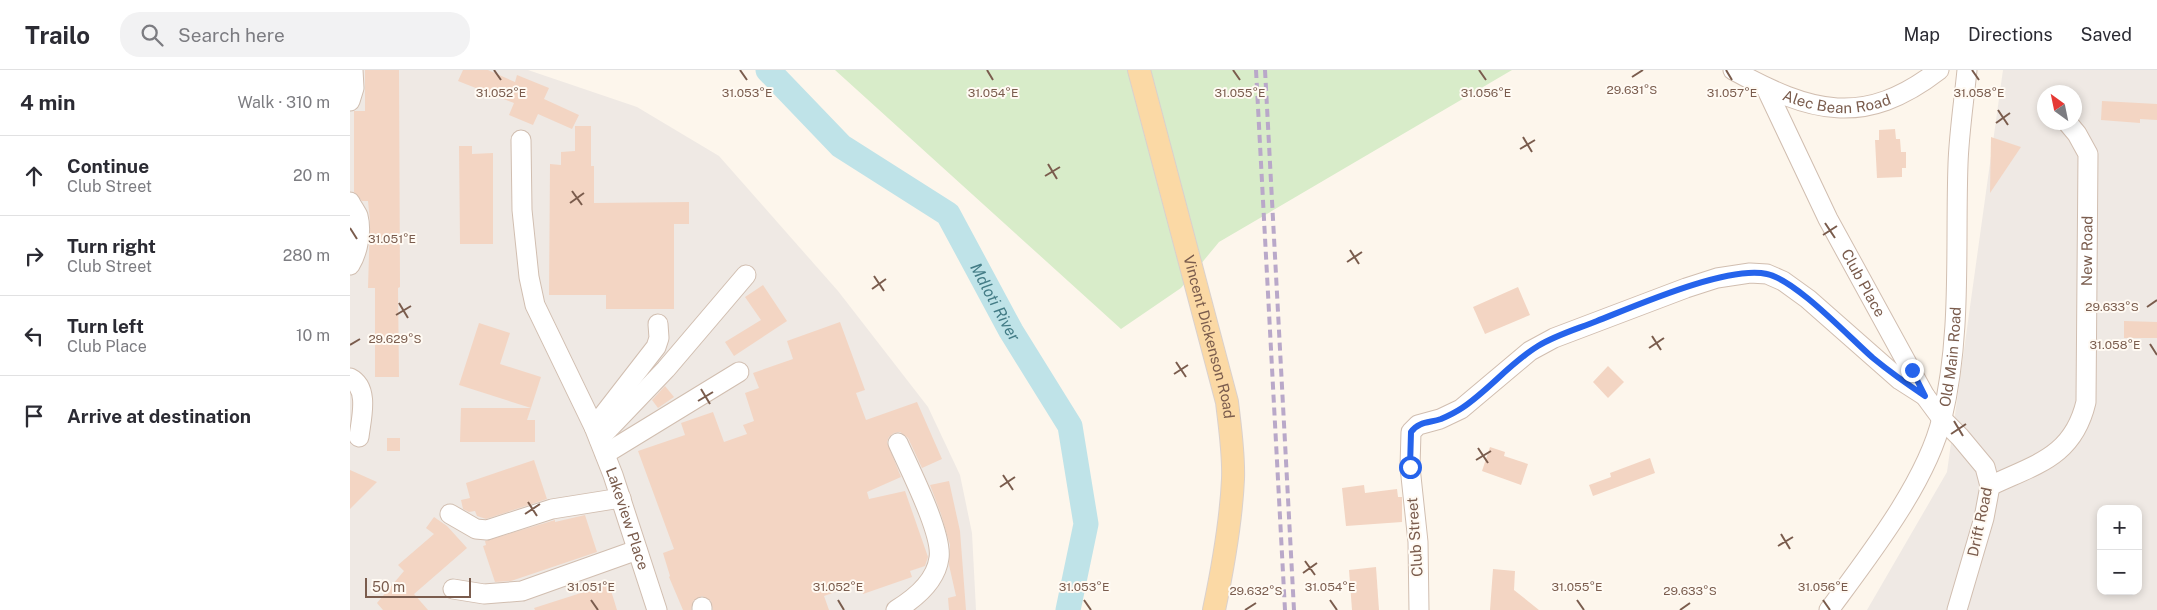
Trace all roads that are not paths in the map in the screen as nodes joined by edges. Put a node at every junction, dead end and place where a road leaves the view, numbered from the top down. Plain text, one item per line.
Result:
1 (353, 70) edge
2 (1139, 70) edge
3 (1733, 70) edge
4 (1938, 70) edge
5 (1967, 70) edge
6 (1766, 88) junction
7 (350, 101) edge
8 (2073, 130) edge
9 (521, 140) dead end
10 (350, 202) edge
11 (350, 265) edge
12 (746, 275) dead end
13 (658, 324) dead end
14 (740, 372) dead end
15 (350, 378) edge
16 (1925, 396) junction
17 (1942, 419) junction
18 (359, 437) dead end
19 (599, 440) junction
20 (898, 443) dead end
21 (1990, 486) junction
22 (620, 498) junction
23 (450, 514) dead end
24 (637, 550) junction
25 (453, 589) dead end
26 (1215, 609) edge
27 (656, 610) edge
28 (896, 610) edge
29 (1419, 610) edge
30 (1829, 610) edge
31 (1957, 610) edge

1 - 7 street
2 - 26 main road, Vincent Dickenson Road
3 - 6 street, Alec Bean Road
4 - 6 street, Alec Bean Road
5 - 17 street, Old Main Road
6 - 16 street, Club Place
8 - 21 street, New Road
9 - 19 street, Lakeview Place
10 - 11 street
12 - 19 street
13 - 19 street
14 - 19 street
15 - 18 street
16 - 17 street, Club Place
16 - 29 street, Club Street
17 - 21 street, Drift Road
17 - 30 street, Old Main Road
19 - 22 street, Lakeview Place
20 - 28 street
21 - 31 street, Drift Road
22 - 23 street
22 - 24 street, Lakeview Place
24 - 25 street
24 - 27 street, Lakeview Place

